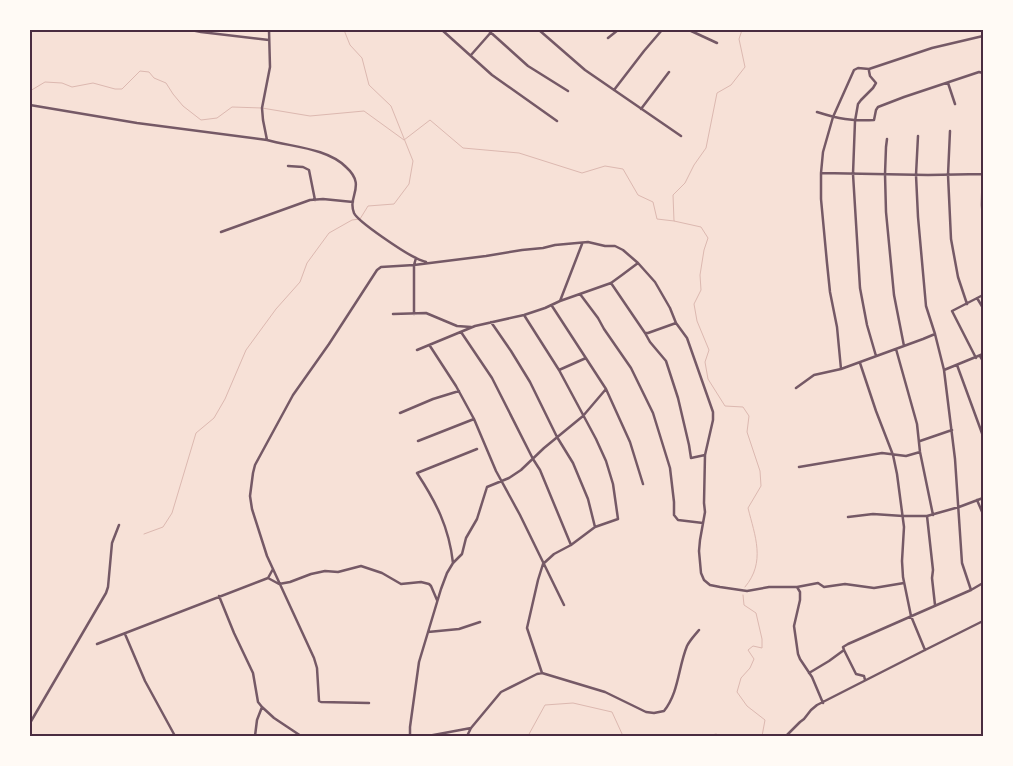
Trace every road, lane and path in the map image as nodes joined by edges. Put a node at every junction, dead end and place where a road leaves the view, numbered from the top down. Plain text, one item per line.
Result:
1 (191, 30) edge
2 (269, 30) edge
3 (442, 30) edge
4 (539, 30) edge
5 (547, 30) edge
6 (618, 30) edge
7 (662, 30) edge
8 (689, 30) edge
9 (491, 31) edge
10 (544, 34) junction
11 (983, 36) edge
12 (608, 38) dead end
13 (269, 40) junction
14 (717, 43) dead end
15 (471, 56) junction
16 (869, 69) junction
17 (668, 72) dead end
18 (983, 73) edge
19 (948, 83) junction
20 (568, 90) dead end
21 (614, 90) junction
22 (955, 104) dead end
23 (30, 105) edge
24 (641, 108) junction
25 (817, 112) dead end
26 (833, 118) junction
27 (557, 121) dead end
28 (855, 121) junction
29 (950, 131) dead end
30 (681, 136) dead end
31 (918, 136) dead end
32 (887, 138) dead end
33 (267, 140) junction
34 (983, 154) edge
35 (288, 166) dead end
36 (821, 173) junction
37 (853, 174) junction
38 (885, 174) junction
39 (948, 174) junction
40 (983, 174) edge
41 (916, 175) junction
42 (315, 200) junction
43 (353, 202) junction
44 (983, 222) edge
45 (220, 232) dead end
46 (582, 243) junction
47 (416, 258) junction
48 (428, 262) junction
49 (638, 263) junction
50 (414, 265) junction
51 (610, 282) junction
52 (580, 294) junction
53 (983, 295) edge
54 (978, 298) junction
55 (560, 301) junction
56 (967, 304) junction
57 (552, 306) junction
58 (983, 308) edge
59 (393, 314) dead end
60 (414, 314) junction
61 (524, 315) junction
62 (491, 322) junction
63 (676, 323) junction
64 (475, 326) junction
65 (461, 332) junction
66 (646, 333) junction
67 (934, 334) junction
68 (430, 346) junction
69 (904, 346) junction
70 (896, 349) junction
71 (417, 350) dead end
72 (982, 355) edge
73 (876, 356) junction
74 (586, 358) junction
75 (976, 358) junction
76 (983, 361) edge
77 (860, 363) junction
78 (957, 365) junction
79 (841, 369) junction
80 (559, 370) junction
81 (944, 370) junction
82 (796, 388) dead end
83 (606, 389) junction
84 (458, 391) junction
85 (400, 413) dead end
86 (583, 416) junction
87 (474, 419) junction
88 (952, 430) junction
89 (983, 436) edge
90 (558, 437) junction
91 (418, 441) dead end
92 (920, 441) junction
93 (477, 449) dead end
94 (920, 452) junction
95 (893, 455) junction
96 (706, 456) junction
97 (533, 459) junction
98 (799, 467) dead end
99 (502, 480) junction
100 (643, 484) dead end
101 (983, 498) edge
102 (977, 500) junction
103 (959, 507) junction
104 (983, 514) edge
105 (933, 515) junction
106 (903, 516) junction
107 (927, 516) junction
108 (848, 517) dead end
109 (703, 523) junction
110 (119, 525) dead end
111 (595, 527) junction
112 (571, 545) junction
113 (453, 563) junction
114 (543, 564) junction
115 (273, 569) junction
116 (268, 578) junction
117 (904, 583) junction
118 (983, 583) edge
119 (280, 584) junction
120 (797, 587) junction
121 (971, 590) junction
122 (219, 596) junction
123 (437, 600) junction
124 (564, 605) dead end
125 (936, 605) junction
126 (911, 616) junction
127 (983, 621) edge
128 (480, 622) dead end
129 (699, 630) dead end
130 (428, 632) junction
131 (125, 634) junction
132 (98, 644) dead end
133 (844, 650) junction
134 (925, 650) junction
135 (542, 673) junction
136 (809, 673) junction
137 (866, 680) junction
138 (368, 703) dead end
139 (823, 703) junction
140 (262, 707) junction
141 (30, 723) edge
142 (472, 728) junction
143 (175, 736) edge
144 (255, 736) edge
145 (301, 736) edge
146 (410, 736) edge
147 (428, 736) edge
148 (467, 736) edge
149 (786, 736) edge

1 - 13 street
2 - 13 street
3 - 15 street
4 - 10 street
5 - 10 street
6 - 12 street
7 - 21 street
8 - 14 street
9 - 15 street
9 - 20 street
10 - 21 street
11 - 16 street
13 - 33 street
15 - 27 street
16 - 26 street
16 - 28 street
17 - 24 street
18 - 19 street
19 - 22 street
19 - 28 street
21 - 24 street
23 - 33 street
24 - 30 street
25 - 26 street
26 - 28 street
26 - 36 street
28 - 37 street
29 - 39 street
31 - 41 street
32 - 38 street
33 - 43 street
34 - 40 street
35 - 42 street
36 - 37 street
36 - 79 street
37 - 38 street
37 - 73 street
38 - 41 street
38 - 69 street
39 - 40 street
39 - 41 street
39 - 56 street
40 - 44 street
41 - 67 street
42 - 43 street
42 - 45 street
43 - 47 street
46 - 48 street
46 - 49 street
46 - 55 street
47 - 48 street
47 - 50 street
48 - 50 street
49 - 51 street
49 - 63 street
50 - 60 street
50 - 115 street
51 - 52 street
51 - 66 street
52 - 55 street
52 - 109 street
53 - 54 street
54 - 56 street
54 - 58 street
55 - 57 street
56 - 75 street
57 - 61 street
57 - 74 street
59 - 60 street
60 - 64 street
61 - 62 street
61 - 80 street
62 - 64 street
62 - 90 street
63 - 66 street
63 - 96 street
64 - 65 street
65 - 68 street
65 - 97 street
66 - 96 street
67 - 69 street
67 - 81 street
68 - 71 street
68 - 84 street
69 - 70 street
70 - 73 street
70 - 92 street
72 - 75 street
72 - 76 street
73 - 77 street
74 - 80 street
74 - 83 street
75 - 78 street
77 - 79 street
77 - 95 street
78 - 81 street
78 - 89 street
79 - 82 street
80 - 86 street
81 - 88 street
83 - 86 street
83 - 100 street
84 - 85 street
84 - 87 street
86 - 90 street
86 - 111 street
87 - 91 street
87 - 99 street
88 - 92 street
88 - 103 street
90 - 97 street
90 - 111 street
92 - 94 street
93 - 113 street
94 - 95 street
94 - 105 street
95 - 98 street
95 - 106 street
96 - 109 street
97 - 99 street
97 - 112 street
99 - 113 street
99 - 114 street
101 - 102 street
102 - 103 street
102 - 104 street
103 - 105 street
103 - 121 street
105 - 107 street
106 - 107 street
106 - 108 street
106 - 117 street
107 - 125 street
109 - 120 street
110 - 141 street
111 - 112 street
112 - 114 street
113 - 123 street
114 - 124 street
114 - 135 street
115 - 116 street
115 - 119 street
116 - 119 street
116 - 122 street
117 - 120 street
117 - 126 street
118 - 121 street
119 - 123 street
119 - 138 street
120 - 136 street
121 - 125 street
122 - 131 street
122 - 140 street
123 - 130 street
125 - 126 street
126 - 133 street
126 - 134 street
127 - 134 street
128 - 130 street
129 - 135 street
130 - 146 street
131 - 132 street
131 - 143 street
133 - 136 street
133 - 137 street
134 - 137 street
135 - 142 street
136 - 139 street
137 - 139 street
139 - 149 street
140 - 144 street
140 - 145 street
142 - 147 street
142 - 148 street

